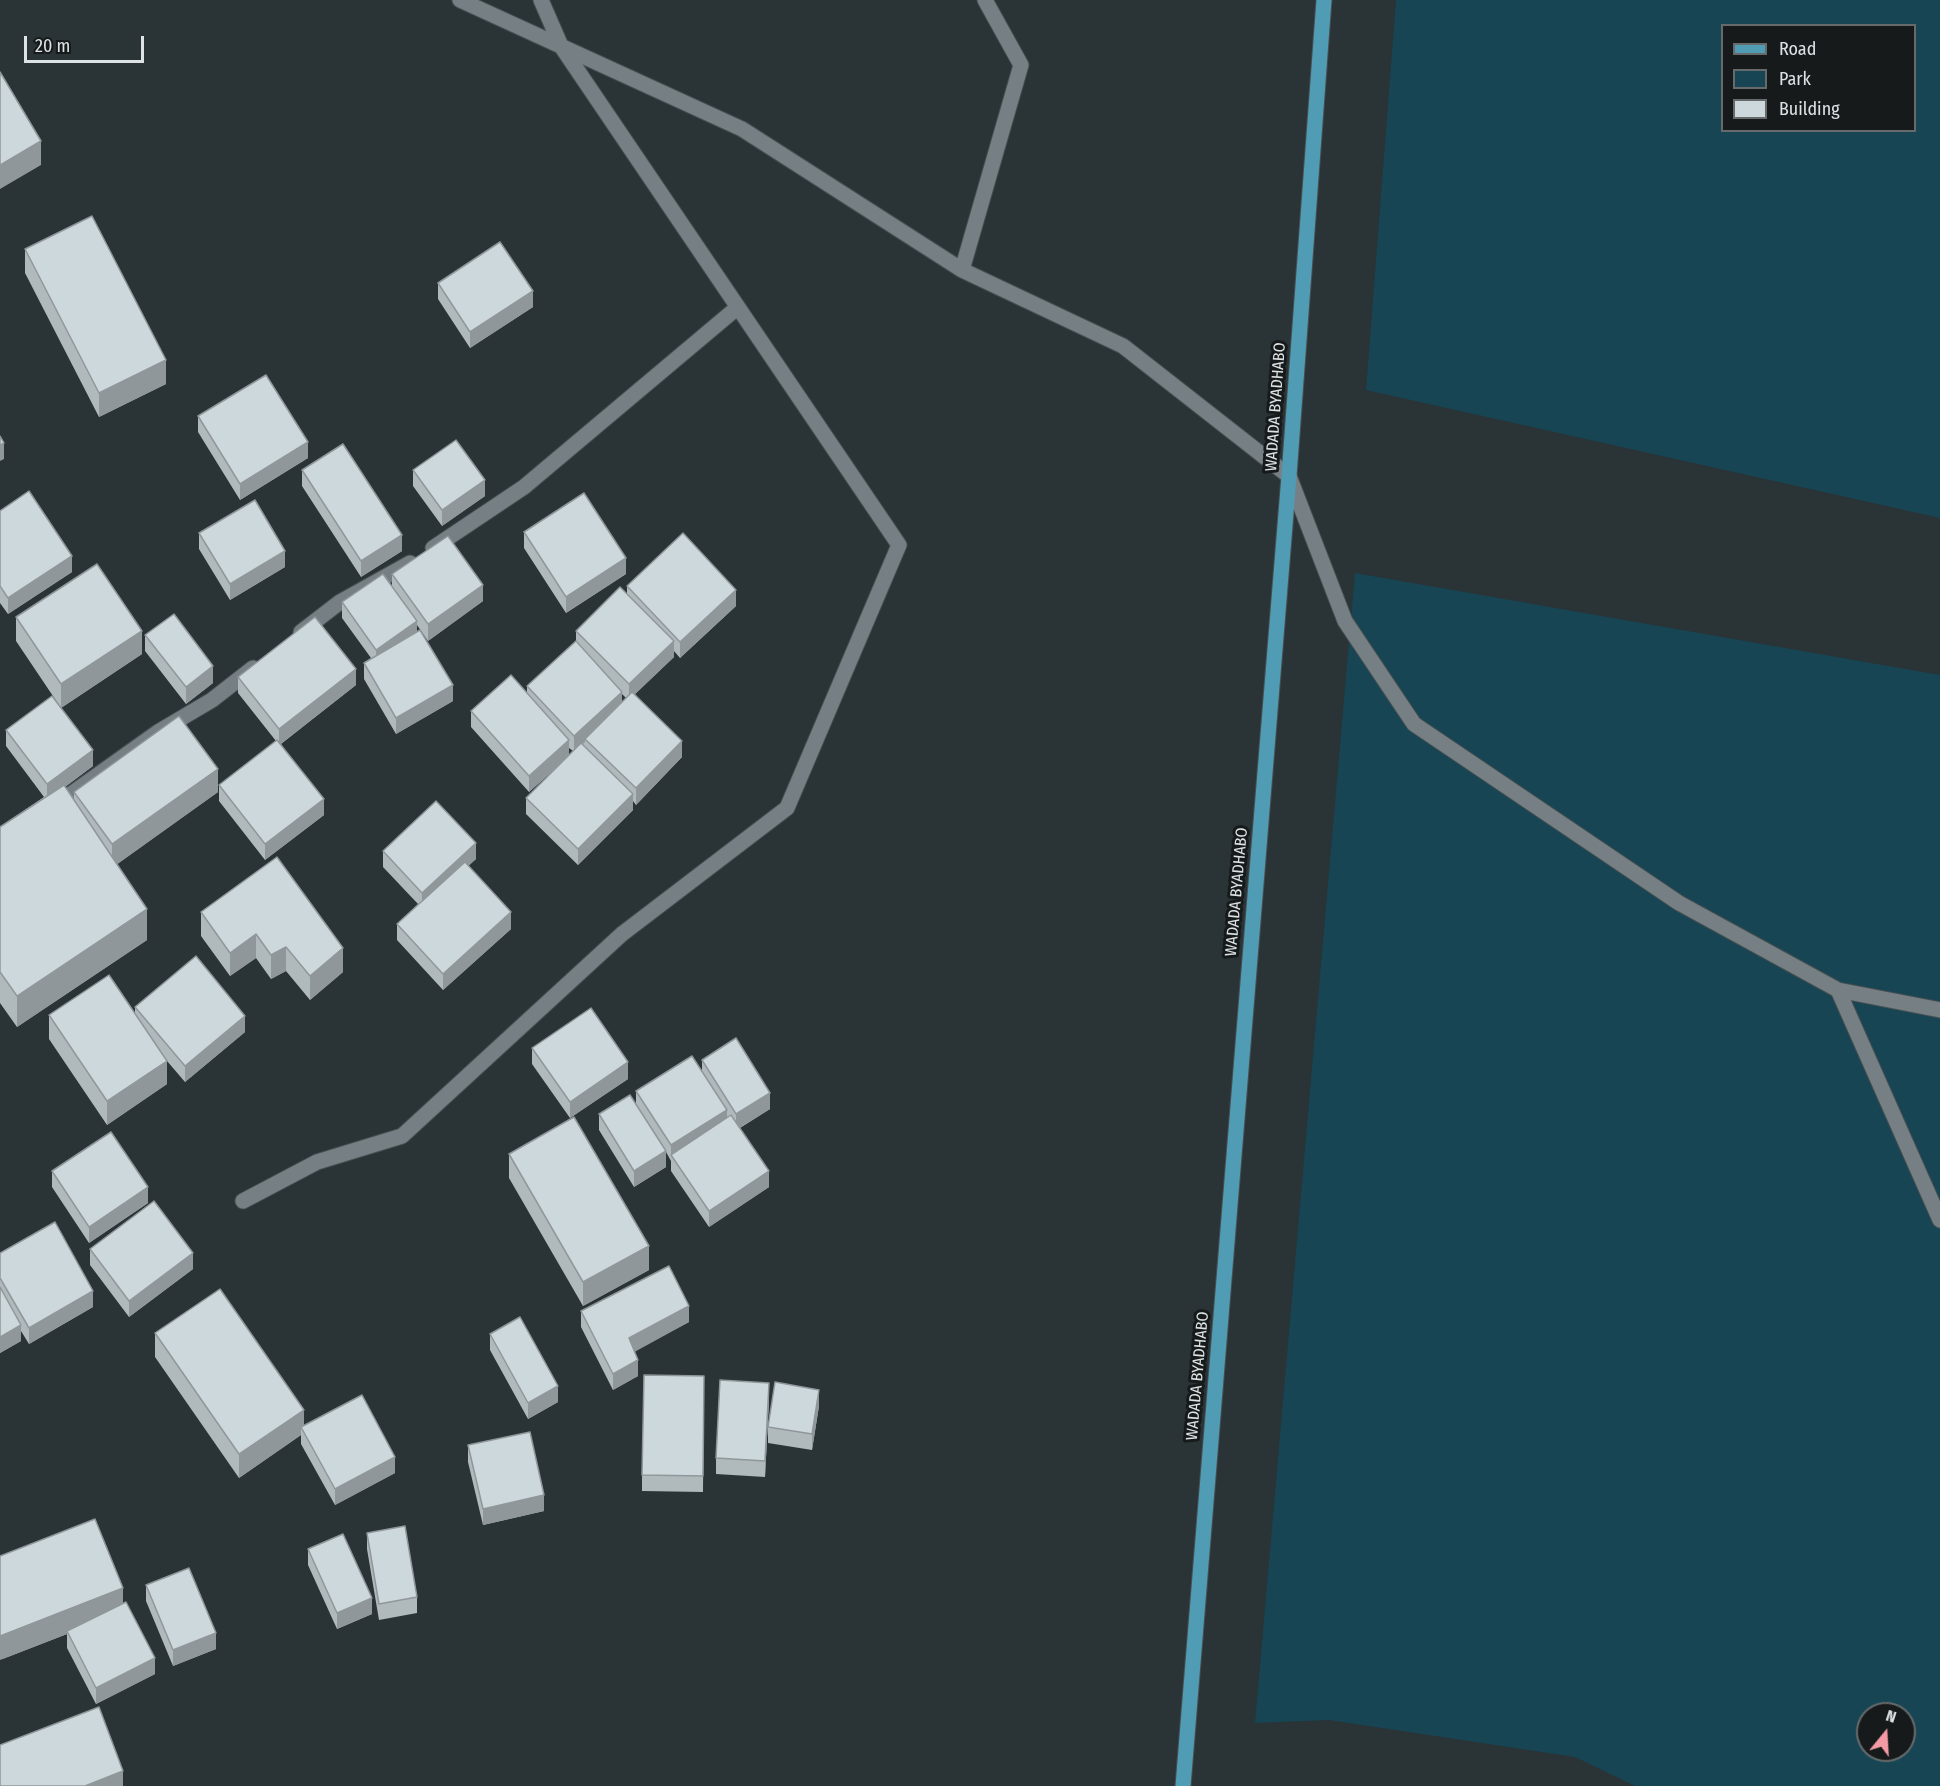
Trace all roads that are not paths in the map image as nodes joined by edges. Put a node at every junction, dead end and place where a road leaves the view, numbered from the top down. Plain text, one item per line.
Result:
1 (460, 0) edge
2 (541, 0) edge
3 (984, 0) edge
4 (1324, 0) edge
5 (561, 46) junction
6 (962, 270) junction
7 (738, 307) junction
8 (1288, 476) junction
9 (285, 644) edge
10 (267, 658) edge
11 (37, 818) edge
12 (1838, 990) junction
13 (1940, 1010) edge
14 (243, 1201) dead end
15 (1940, 1220) edge
16 (1183, 1786) edge

1 - 5 street
2 - 5 street
3 - 6 street
4 - 8 main road, WADADA BYADHABO
5 - 6 street
5 - 7 street
6 - 8 street
7 - 9 street
7 - 14 street
8 - 12 street
8 - 16 main road, WADADA BYADHABO
10 - 11 street
12 - 13 street
12 - 15 street

